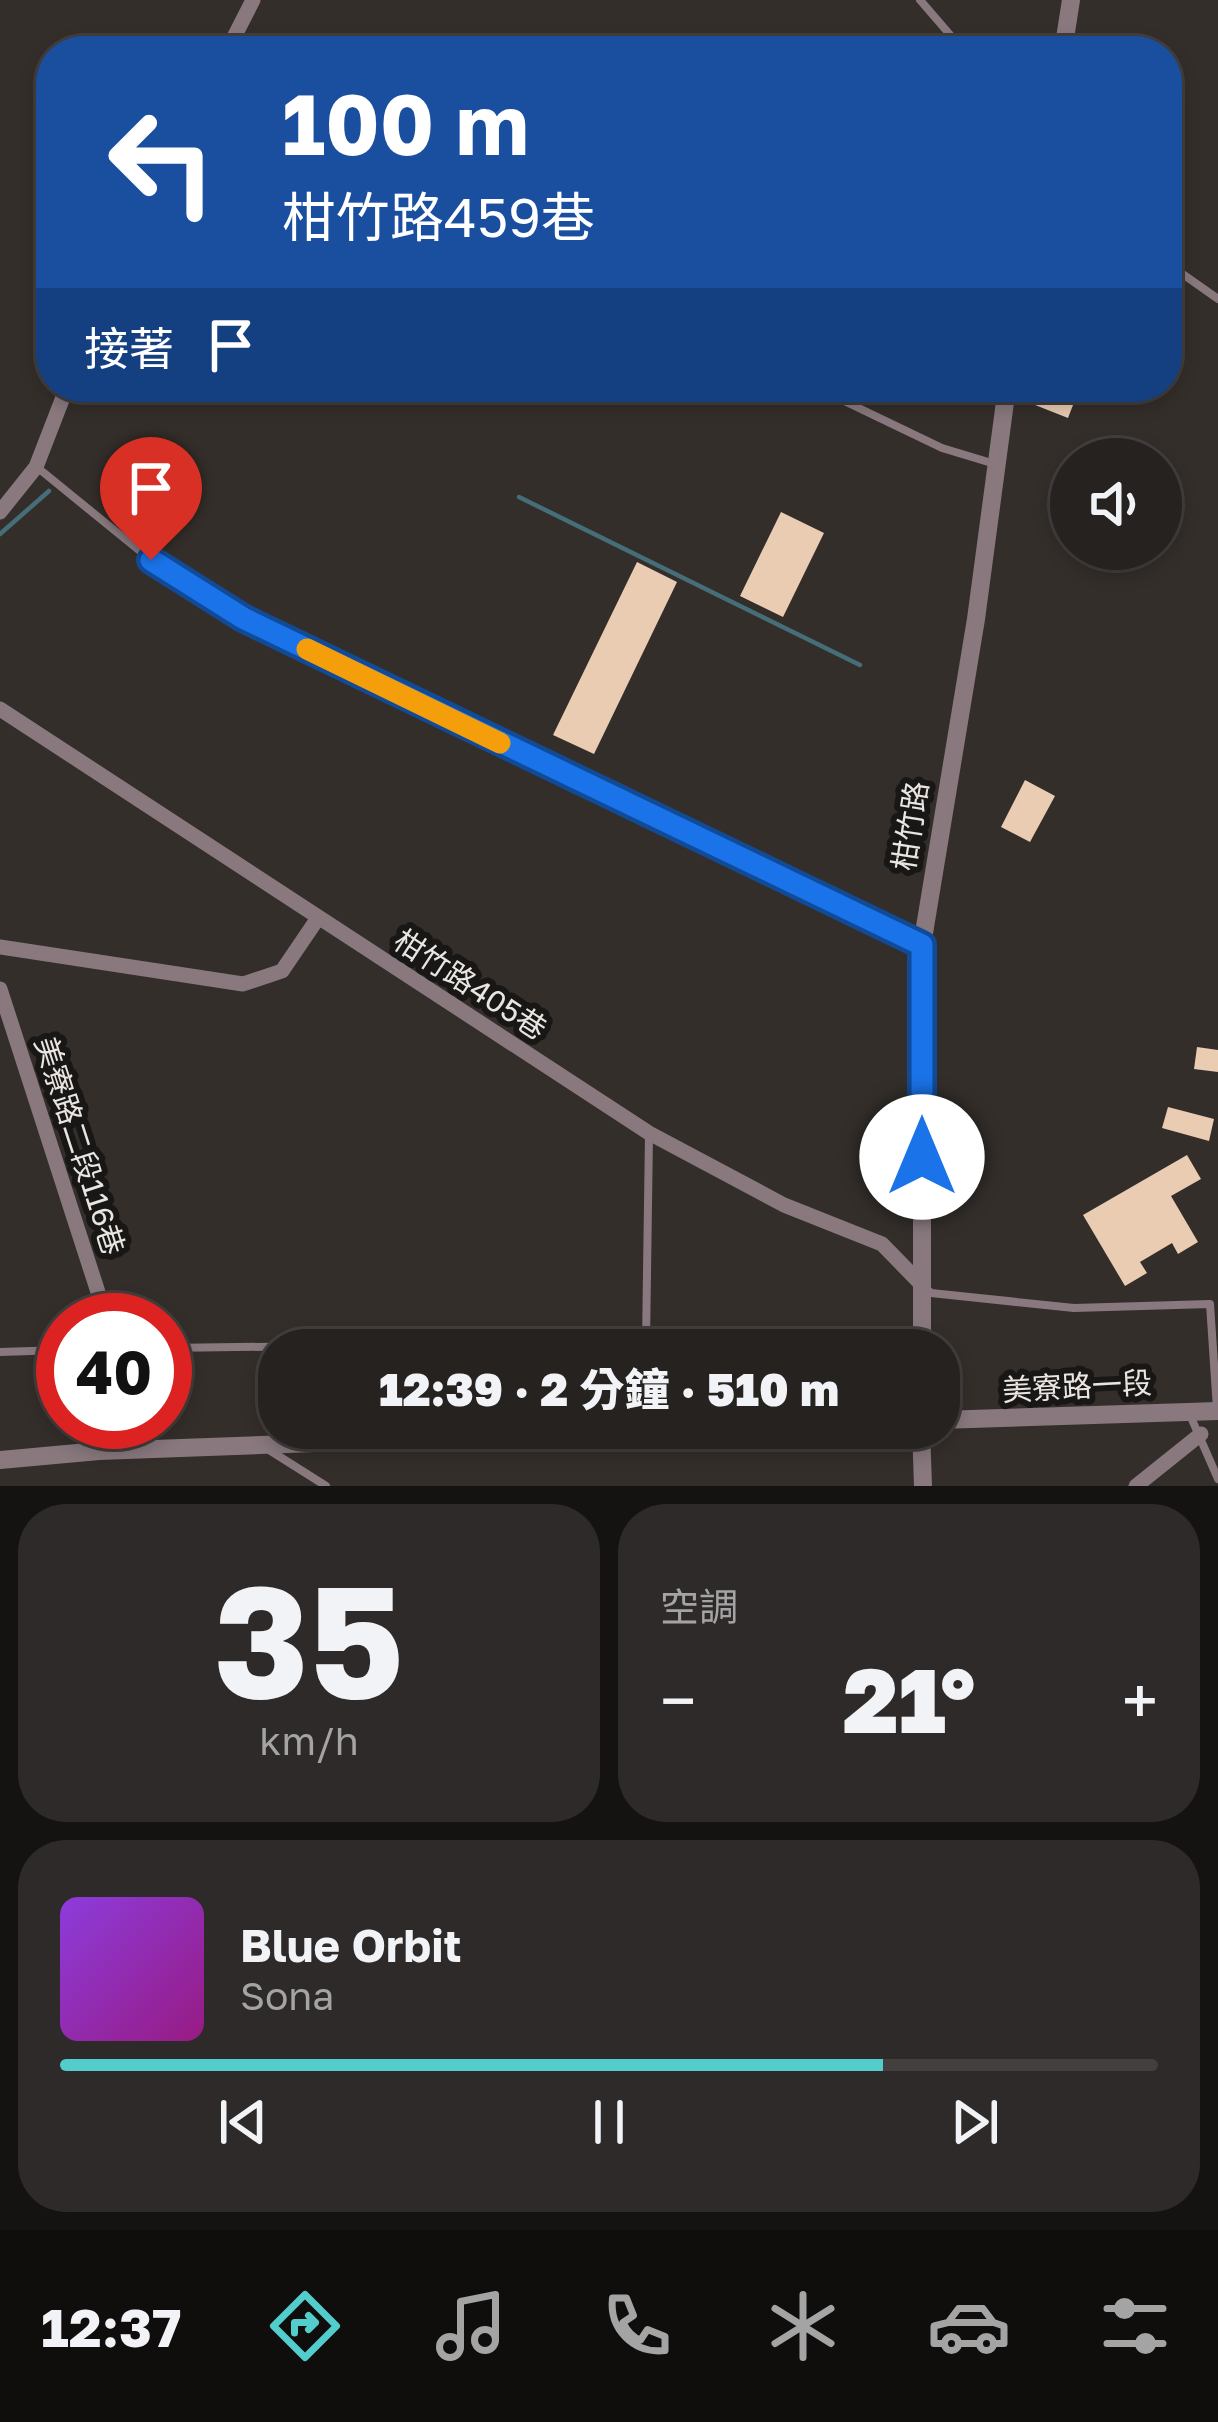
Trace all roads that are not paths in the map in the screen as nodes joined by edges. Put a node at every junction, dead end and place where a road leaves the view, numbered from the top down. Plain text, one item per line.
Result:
1 (253, 0) edge
2 (920, 0) edge
3 (1071, 0) edge
4 (234, 36) edge
5 (951, 36) edge
6 (1065, 36) edge
7 (1182, 274) edge
8 (1218, 299) edge
9 (61, 402) edge
10 (845, 402) edge
11 (1005, 402) edge
12 (996, 465) junction
13 (36, 466) junction
14 (0, 512) edge
15 (0, 709) edge
16 (318, 918) junction
17 (922, 945) junction
18 (0, 947) edge
19 (0, 989) edge
20 (649, 1133) junction
21 (921, 1284) junction
22 (97, 1293) edge
23 (922, 1329) edge
24 (192, 1348) edge
25 (36, 1351) edge
26 (0, 1352) edge
27 (1218, 1411) edge
28 (1189, 1412) junction
29 (960, 1419) edge
30 (1201, 1434) junction
31 (258, 1444) edge
32 (268, 1449) edge
33 (922, 1449) edge
34 (124, 1450) joint
35 (0, 1460) edge
36 (1218, 1479) edge
37 (326, 1486) edge
38 (923, 1486) edge
39 (1136, 1486) edge

1 - 4 street
2 - 5 lane
3 - 6 street
7 - 8 lane
9 - 13 street
10 - 12 lane
11 - 12 street, 柑竹路
12 - 17 street, 柑竹路
13 - 14 street
13 - 17 lane
15 - 16 street, 柑竹路405巷
16 - 18 street
16 - 20 street, 柑竹路405巷
17 - 21 street, 柑竹路
19 - 22 street, 美寮路二段116巷
20 - 21 street, 柑竹路405巷
20 - 24 lane
21 - 23 street, 柑竹路
21 - 27 lane
25 - 26 lane
27 - 28 street, 美寮路一段
28 - 29 street, 美寮路一段
28 - 30 lane
30 - 36 lane
30 - 39 street
31 - 34 street
32 - 37 lane
33 - 38 street
34 - 35 street

